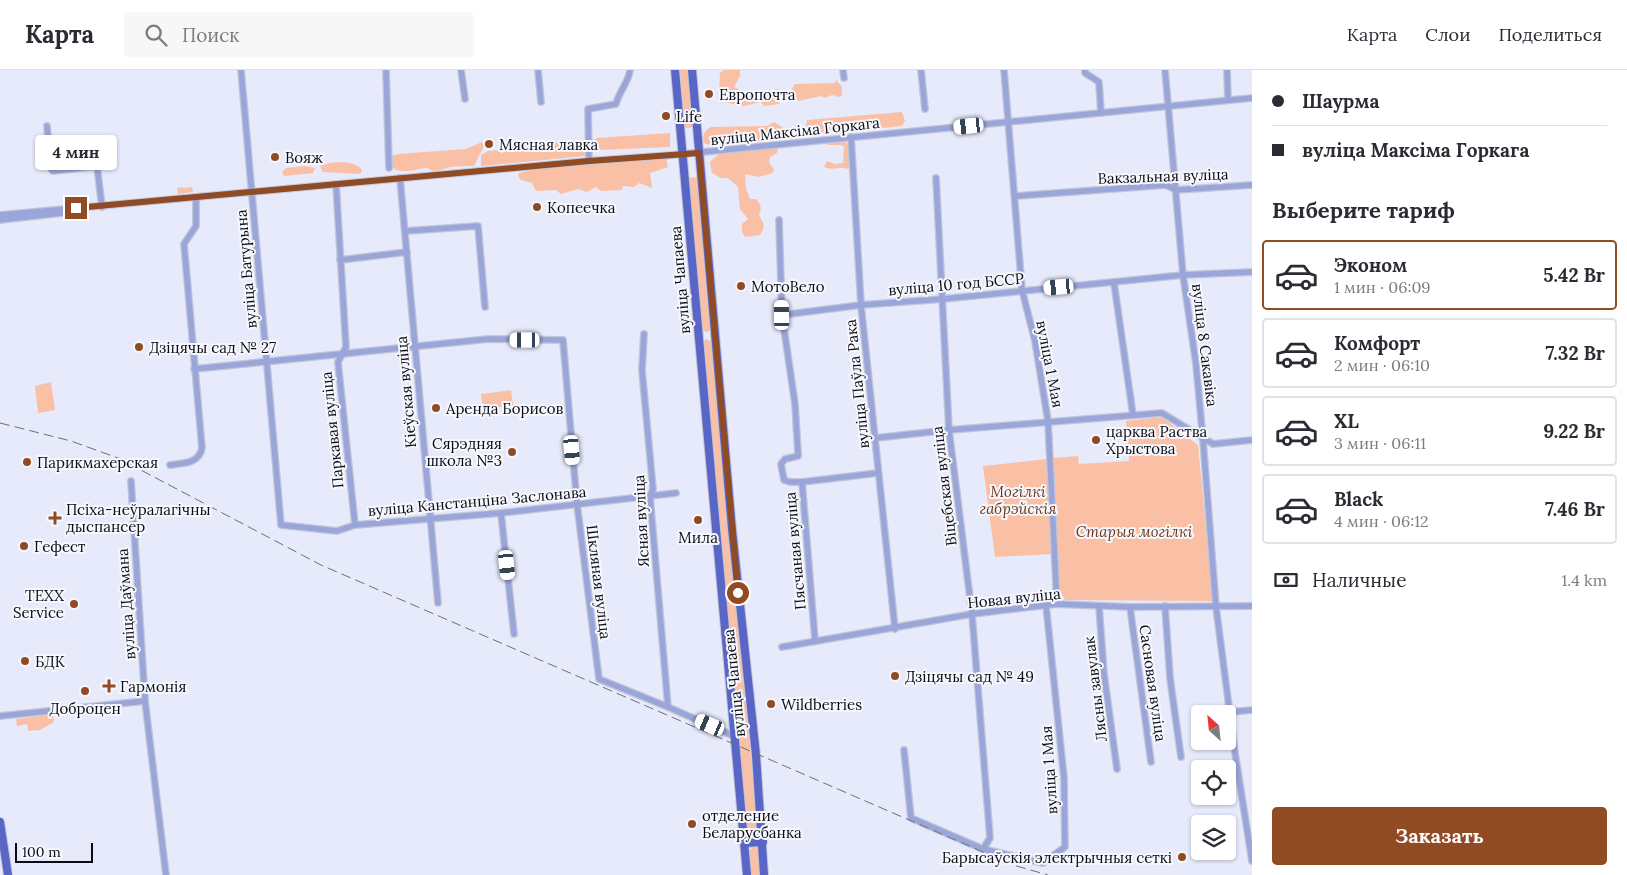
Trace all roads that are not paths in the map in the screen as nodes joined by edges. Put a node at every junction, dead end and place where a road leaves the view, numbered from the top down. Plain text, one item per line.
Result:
1 (241, 70) edge
2 (386, 70) edge
3 (461, 70) edge
4 (538, 70) edge
5 (630, 70) edge
6 (675, 70) edge
7 (692, 70) edge
8 (843, 70) edge
9 (921, 70) edge
10 (1004, 70) edge
11 (1085, 70) edge
12 (1165, 70) edge
13 (1227, 70) edge
14 (844, 78) dead end
15 (1252, 98) edge
16 (465, 99) dead end
17 (1228, 100) junction
18 (541, 102) dead end
19 (1169, 107) junction
20 (925, 109) dead end
21 (1101, 113) junction
22 (1009, 122) junction
23 (47, 126) dead end
24 (851, 137) junction
25 (699, 153) junction
26 (682, 154) junction
27 (589, 161) junction
28 (389, 168) dead end
29 (400, 178) junction
30 (936, 178) dead end
31 (336, 184) junction
32 (1252, 185) edge
33 (1176, 190) junction
34 (252, 192) junction
35 (1016, 196) junction
36 (196, 197) junction
37 (102, 206) junction
38 (0, 215) edge
39 (0, 220) edge
40 (779, 220) dead end
41 (406, 231) junction
42 (407, 252) junction
43 (340, 260) junction
44 (1252, 272) edge
45 (1183, 275) junction
46 (1114, 282) junction
47 (1022, 290) junction
48 (943, 299) junction
49 (861, 305) junction
50 (485, 307) dead end
51 (782, 315) junction
52 (644, 334) dead end
53 (714, 335) junction
54 (699, 336) junction
55 (415, 348) junction
56 (342, 355) junction
57 (268, 362) junction
58 (194, 369) junction
59 (1133, 415) junction
60 (1048, 421) junction
61 (949, 430) junction
62 (875, 438) junction
63 (1203, 440) junction
64 (1252, 440) edge
65 (170, 466) dead end
66 (878, 473) junction
67 (131, 481) dead end
68 (802, 482) junction
69 (676, 493) dead end
70 (650, 498) junction
71 (577, 504) junction
72 (501, 513) junction
73 (429, 520) junction
74 (281, 525) joint
75 (355, 525) junction
76 (438, 603) dead end
77 (1057, 604) junction
78 (1046, 605) junction
79 (1099, 606) junction
80 (1130, 606) junction
81 (1165, 606) junction
82 (1252, 606) edge
83 (1216, 607) junction
84 (972, 614) junction
85 (895, 628) junction
86 (514, 634) dead end
87 (815, 640) junction
88 (782, 648) dead end
89 (145, 701) junction
90 (1229, 705) edge
91 (668, 707) junction
92 (1252, 710) edge
93 (1236, 711) edge
94 (0, 716) edge
95 (736, 737) junction
96 (904, 750) dead end
97 (1236, 750) edge
98 (1181, 757) dead end
99 (1151, 762) dead end
100 (1117, 769) dead end
101 (0, 822) edge
102 (763, 842) junction
103 (745, 843) junction
104 (983, 849) junction
105 (1252, 861) edge
106 (8, 875) edge
107 (166, 875) edge
108 (747, 875) edge
109 (764, 875) edge

1 - 34 street, вуліца Батурына
2 - 28 street
3 - 16 street
4 - 18 street
5 - 27 street
6 - 26 main road, вуліца Чапаева
7 - 25 main road, вуліца Чапаева
8 - 14 street
9 - 20 street
10 - 22 street, вуліца 1 Мая
11 - 21 street
12 - 19 street, вуліца 8 Сакавіка
13 - 17 street
15 - 17 street, вуліца Максіма Горкага
17 - 19 street, вуліца Максіма Горкага
19 - 21 street, вуліца Максіма Горкага
19 - 33 street, вуліца 8 Сакавіка
21 - 22 street, вуліца Максіма Горкага
22 - 24 street, вуліца Максіма Горкага
22 - 35 street, вуліца 1 Мая
23 - 37 street
24 - 25 street, вуліца Максіма Горкага
24 - 49 street, вуліца Паўла Рака
25 - 26 street, вуліца Максіма Горкага
25 - 53 main road, вуліца Чапаева
26 - 27 street, вуліца Максіма Горкага
26 - 54 main road, вуліца Чапаева
27 - 29 street, вуліца Максіма Горкага
29 - 31 street, вуліца Максіма Горкага
29 - 41 street, Кіеўская вуліца
30 - 48 street, Віцебская вуліца
31 - 34 street, вуліца Максіма Горкага
31 - 43 street, Паркавая вуліца
32 - 33 street, Вакзальная вуліца
33 - 35 street, Вакзальная вуліца
33 - 45 street, вуліца 8 Сакавіка
34 - 36 street, вуліца Максіма Горкага
34 - 57 street, вуліца Батурына
35 - 47 street, вуліца 1 Мая
36 - 37 street, вуліца Максіма Горкага
36 - 58 street
37 - 38 street, вуліца Максіма Горкага
37 - 39 street, вуліца Максіма Горкага
40 - 51 street, Пясчаная вуліца
41 - 42 street, Кіеўская вуліца
41 - 50 street
42 - 43 street
42 - 55 street, Кіеўская вуліца
43 - 56 street, Паркавая вуліца
44 - 45 street, вуліца 10 год БССР
45 - 46 street, вуліца 10 год БССР
45 - 63 street, вуліца 8 Сакавіка
46 - 47 street, вуліца 10 год БССР
46 - 59 street
47 - 48 street, вуліца 10 год БССР
47 - 60 street, вуліца 1 Мая
48 - 49 street, вуліца 10 год БССР
48 - 61 street, Віцебская вуліца
49 - 51 street, вуліца 10 год БССР
49 - 62 street, вуліца Паўла Рака
51 - 68 street, Пясчаная вуліца
52 - 70 street, Ясная вуліца
53 - 54 main road
53 - 102 main road, вуліца Чапаева
54 - 95 main road, вуліца Чапаева
55 - 56 street
55 - 71 street, Шкляная вуліца
55 - 73 street, Кіеўская вуліца
56 - 57 street
56 - 75 street, Паркавая вуліца
57 - 58 street
57 - 74 street, вуліца Батурына
58 - 65 street
59 - 60 street
59 - 63 street
60 - 61 street
60 - 77 street, вуліца 1 Мая
61 - 62 street
61 - 84 street, Віцебская вуліца
62 - 66 street, вуліца Паўла Рака
63 - 64 street
63 - 83 street, вуліца 8 Сакавіка
66 - 68 street
66 - 85 street, вуліца Паўла Рака
67 - 89 street, вуліца Даўмана
68 - 87 street, Пясчаная вуліца
69 - 70 street, вуліца Канстанціна Заслонава
70 - 71 street, вуліца Канстанціна Заслонава
70 - 91 street, Ясная вуліца
71 - 72 street, вуліца Канстанціна Заслонава
71 - 91 street, Шкляная вуліца
72 - 73 street, вуліца Канстанціна Заслонава
72 - 86 street
73 - 75 street, вуліца Канстанціна Заслонава
73 - 76 street, Кіеўская вуліца
74 - 75 street, вуліца Канстанціна Заслонава
77 - 78 street, Новая вуліца
77 - 79 street, Новая вуліца
78 - 84 street, Новая вуліца
78 - 104 street, вуліца 1 Мая
79 - 80 street, Новая вуліца
79 - 100 street, Лясны завулак
80 - 81 street, Новая вуліца
80 - 99 street, Сасновая вуліца
81 - 83 street, Новая вуліца
81 - 98 street
82 - 83 street, Новая вуліца
83 - 90 street, вуліца 8 Сакавіка
84 - 85 street, Новая вуліца
84 - 104 street, Віцебская вуліца
85 - 87 street, Новая вуліца
87 - 88 street, Новая вуліца
89 - 94 street
89 - 107 street, вуліца Даўмана
91 - 95 street, Шкляная вуліца
92 - 93 street
95 - 103 main road, вуліца Чапаева
96 - 104 street
97 - 105 street, вуліца 8 Сакавіка
101 - 106 main road
102 - 103 main road
102 - 109 main road, вуліца Чапаева
103 - 108 main road, вуліца Чапаева

